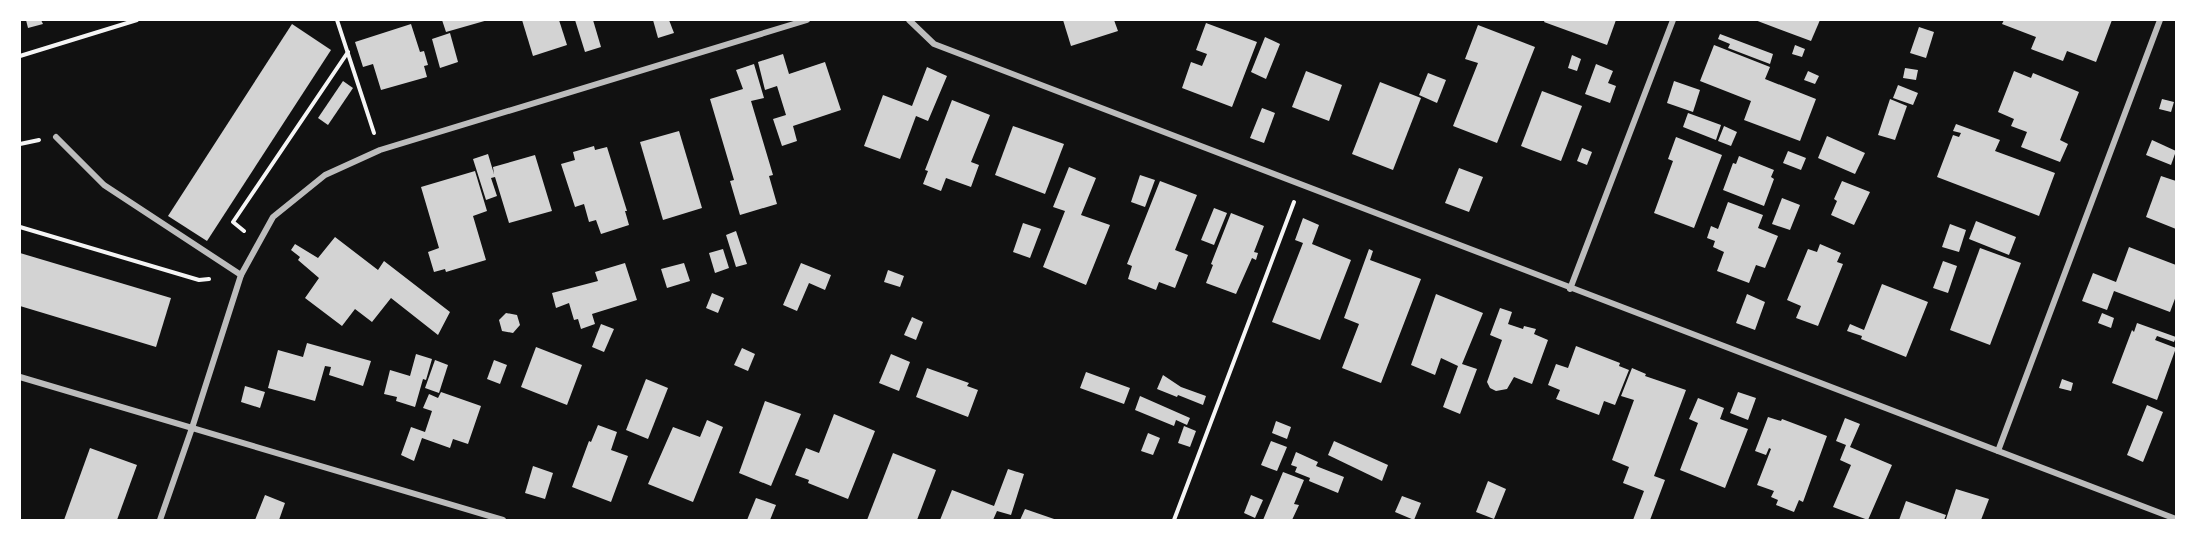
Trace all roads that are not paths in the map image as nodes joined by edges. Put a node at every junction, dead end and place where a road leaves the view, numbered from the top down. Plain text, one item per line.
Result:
1 (807, 20) edge
2 (909, 20) edge
3 (1673, 20) edge
4 (2160, 20) edge
5 (56, 137) dead end
6 (241, 275) junction
7 (1570, 289) junction
8 (20, 377) edge
9 (192, 428) junction
10 (1998, 451) junction
11 (2176, 519) edge
12 (160, 520) edge
13 (503, 520) edge

1 - 6 street
2 - 7 street
3 - 7 street
4 - 10 street
5 - 6 street
6 - 9 street
7 - 10 street
8 - 9 street
9 - 12 street
9 - 13 street
10 - 11 street

